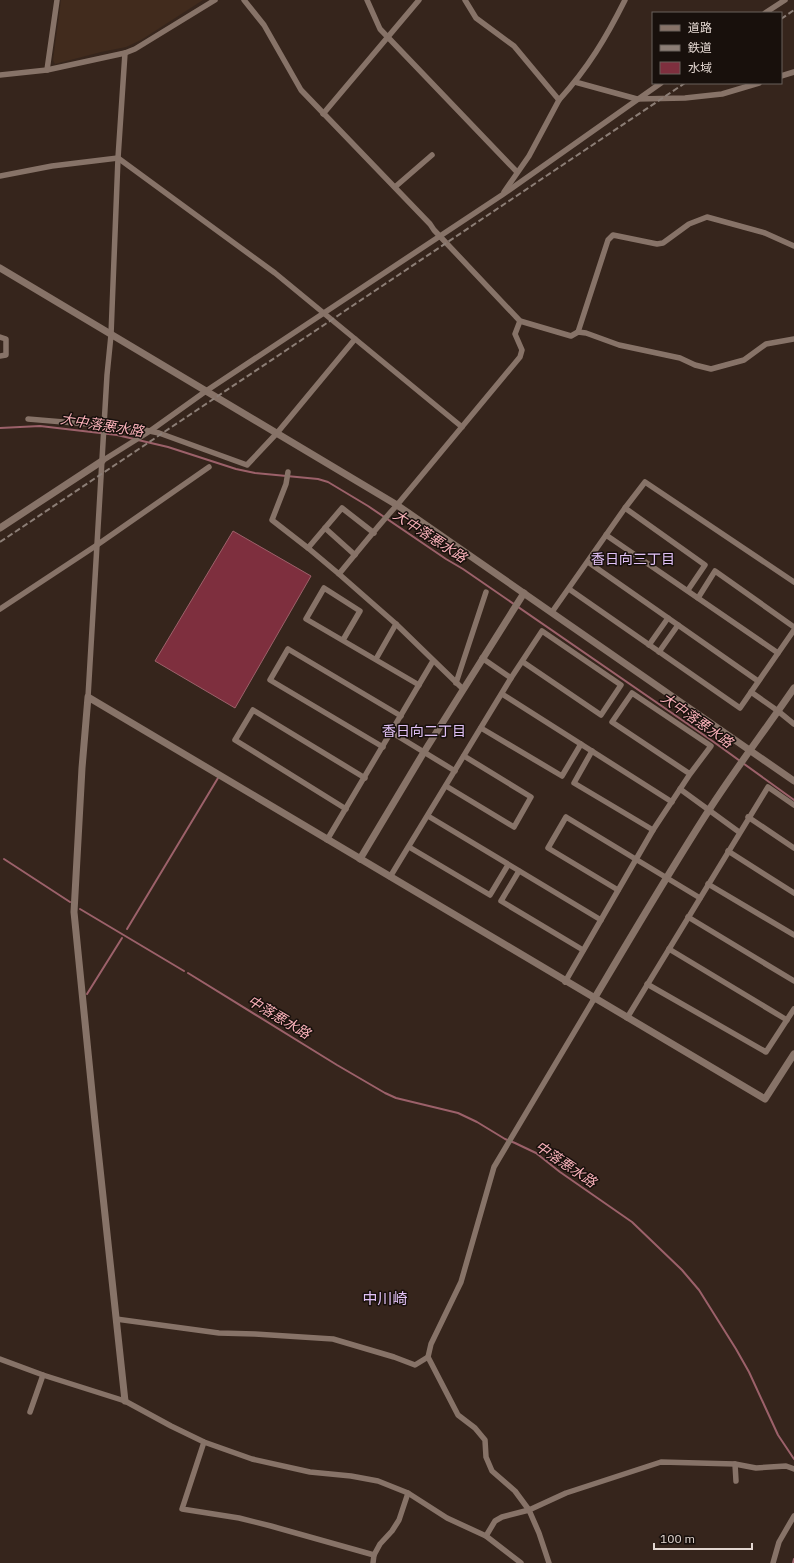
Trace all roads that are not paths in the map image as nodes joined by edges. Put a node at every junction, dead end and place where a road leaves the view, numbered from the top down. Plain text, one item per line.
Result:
1 (57, 0) edge
2 (215, 0) edge
3 (244, 0) edge
4 (367, 0) edge
5 (419, 0) edge
6 (465, 0) edge
7 (625, 0) edge
8 (785, 0) edge
9 (767, 12) edge
10 (388, 37) junction
11 (125, 53) junction
12 (47, 70) junction
13 (794, 72) edge
14 (0, 75) edge
15 (782, 76) edge
16 (576, 82) junction
17 (659, 84) edge
18 (756, 84) edge
19 (636, 99) junction
20 (559, 100) junction
21 (323, 114) junction
22 (432, 155) dead end
23 (118, 158) junction
24 (516, 172) junction
25 (0, 176) edge
26 (395, 187) junction
27 (502, 195) junction
28 (439, 236) junction
29 (794, 246) edge
30 (0, 268) edge
31 (325, 313) junction
32 (520, 321) junction
33 (578, 332) junction
34 (111, 335) junction
35 (0, 337) edge
36 (355, 339) junction
37 (794, 339) edge
38 (0, 356) edge
39 (206, 391) junction
40 (28, 419) dead end
41 (462, 427) junction
42 (104, 428) junction
43 (147, 432) junction
44 (277, 433) junction
45 (102, 461) junction
46 (209, 467) dead end
47 (288, 472) dead end
48 (397, 505) junction
49 (625, 508) junction
50 (0, 528) edge
51 (325, 528) junction
52 (374, 533) junction
53 (606, 535) junction
54 (97, 545) junction
55 (308, 548) junction
56 (355, 555) junction
57 (588, 562) junction
58 (340, 574) junction
59 (794, 582) edge
60 (568, 589) junction
61 (688, 590) junction
62 (486, 592) dead end
63 (524, 593) junction
64 (698, 598) junction
65 (0, 609) edge
66 (552, 612) junction
67 (668, 618) junction
68 (396, 624) junction
69 (678, 625) junction
70 (794, 627) edge
71 (794, 630) edge
72 (343, 640) junction
73 (649, 644) junction
74 (659, 652) junction
75 (778, 653) junction
76 (482, 658) junction
77 (376, 659) junction
78 (433, 661) junction
79 (523, 662) junction
80 (511, 678) junction
81 (758, 681) junction
82 (456, 683) junction
83 (419, 685) junction
84 (794, 688) edge
85 (463, 690) junction
86 (751, 692) junction
87 (502, 694) junction
88 (88, 697) junction
89 (778, 711) junction
90 (401, 716) junction
91 (794, 724) edge
92 (481, 728) junction
93 (391, 732) junction
94 (581, 744) junction
95 (383, 747) junction
96 (592, 751) junction
97 (748, 751) junction
98 (424, 752) junction
99 (464, 756) junction
100 (455, 771) junction
101 (690, 774) junction
102 (365, 778) junction
103 (794, 781) edge
104 (446, 786) junction
105 (680, 789) junction
106 (672, 802) junction
107 (794, 805) edge
108 (346, 809) junction
109 (709, 810) junction
110 (428, 816) junction
111 (748, 817) junction
112 (653, 830) junction
113 (739, 832) junction
114 (327, 840) junction
115 (409, 846) junction
116 (794, 848) edge
117 (728, 851) junction
118 (360, 860) junction
119 (636, 860) junction
120 (508, 865) junction
121 (519, 871) junction
122 (390, 877) junction
123 (666, 878) junction
124 (708, 884) junction
125 (618, 890) junction
126 (794, 892) edge
127 (700, 898) junction
128 (688, 917) junction
129 (601, 920) junction
130 (794, 935) edge
131 (669, 949) junction
132 (583, 950) junction
133 (794, 980) edge
134 (565, 982) junction
135 (647, 984) junction
136 (594, 999) junction
137 (794, 1009) edge
138 (627, 1018) junction
139 (787, 1020) junction
140 (794, 1054) edge
141 (116, 1319) junction
142 (428, 1357) junction
143 (0, 1359) edge
144 (43, 1375) junction
145 (125, 1401) junction
146 (30, 1412) dead end
147 (204, 1442) junction
148 (735, 1464) junction
149 (794, 1469) edge
150 (736, 1481) dead end
151 (408, 1493) junction
152 (529, 1510) junction
153 (794, 1516) edge
154 (486, 1536) junction
155 (374, 1555) junction
156 (373, 1563) edge
157 (522, 1563) edge
158 (550, 1563) edge
159 (773, 1563) edge

1 - 12 street
2 - 11 street
3 - 21 street
4 - 10 street
5 - 10 street
6 - 20 street
7 - 16 street
8 - 9 street
10 - 21 street
10 - 24 street
11 - 12 street
11 - 23 street
12 - 14 street
13 - 15 street
16 - 19 street
16 - 20 street
17 - 19 street
18 - 19 street
19 - 27 street
20 - 24 street
21 - 26 street
22 - 26 street
23 - 25 street
23 - 31 street
23 - 34 street
24 - 27 street
26 - 28 street
27 - 28 street
28 - 31 street
28 - 32 street
29 - 33 street
30 - 34 street
31 - 36 street
31 - 39 street
32 - 33 street
32 - 41 street
33 - 37 street
34 - 39 street
34 - 42 street
35 - 38 street
36 - 41 street
36 - 44 street
39 - 43 street
39 - 44 street
40 - 42 street
41 - 48 street
42 - 43 street
42 - 45 street
43 - 44 street
43 - 45 street
44 - 48 street
45 - 50 street
45 - 54 street
46 - 54 street
47 - 55 street
48 - 52 street
48 - 63 street
49 - 53 street
49 - 59 street
49 - 61 street
51 - 52 street
51 - 55 street
51 - 56 street
52 - 56 street
53 - 57 street
53 - 61 street
54 - 65 street
54 - 88 street
55 - 58 street
56 - 58 street
57 - 60 street
57 - 67 street
58 - 68 street
60 - 66 street
60 - 73 street
61 - 64 street
62 - 82 street
63 - 66 street
63 - 76 street
64 - 70 street
64 - 75 street
66 - 97 street
67 - 69 street
67 - 73 street
68 - 77 street
68 - 78 street
69 - 74 street
69 - 81 street
71 - 75 street
72 - 72 street
72 - 77 street
73 - 74 street
74 - 86 street
75 - 81 street
76 - 80 street
76 - 85 street
77 - 83 street
78 - 82 street
78 - 83 street
79 - 79 street
79 - 80 street
80 - 87 street
81 - 86 street
82 - 85 street
83 - 90 street
84 - 89 street
85 - 98 street
86 - 89 street
87 - 92 street
87 - 94 street
88 - 114 street
88 - 141 street
89 - 91 street
89 - 97 street
90 - 93 street
90 - 95 street
92 - 94 street
92 - 99 street
93 - 95 street
93 - 98 street
94 - 96 street
95 - 102 street
96 - 106 street
96 - 112 street
97 - 103 street
97 - 109 street
98 - 100 street
98 - 118 street
99 - 100 street
99 - 104 street
100 - 104 street
101 - 101 street
101 - 105 street
102 - 108 street
102 - 108 street
104 - 110 street
105 - 106 street
105 - 109 street
106 - 112 street
107 - 111 street
108 - 114 street
109 - 113 street
109 - 123 street
110 - 115 street
110 - 120 street
111 - 113 street
111 - 116 street
112 - 119 street
113 - 117 street
114 - 118 street
115 - 120 street
115 - 122 street
117 - 124 street
117 - 126 street
118 - 122 street
119 - 123 street
119 - 125 street
119 - 125 street
120 - 121 street
121 - 129 street
121 - 132 street
122 - 134 street
123 - 127 street
123 - 136 street
124 - 127 street
124 - 130 street
125 - 129 street
127 - 128 street
128 - 131 street
128 - 133 street
129 - 132 street
131 - 135 street
131 - 139 street
132 - 134 street
134 - 136 street
135 - 138 street
135 - 139 street
136 - 138 street
136 - 142 street
137 - 139 street
138 - 140 street
141 - 142 street
141 - 145 street
142 - 152 street
143 - 144 street
144 - 145 street
144 - 146 street
145 - 147 street
147 - 151 street
147 - 155 street
148 - 149 street
148 - 150 street
148 - 152 street
151 - 154 street
151 - 155 street
152 - 154 street
152 - 158 street
153 - 159 street
154 - 157 street
155 - 156 street

